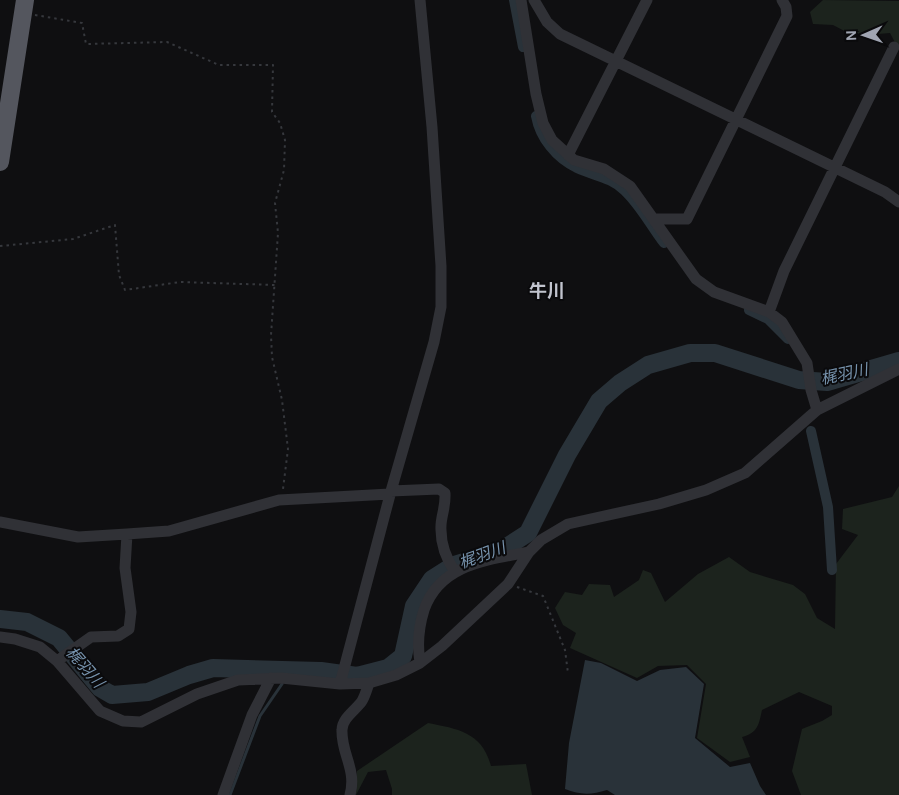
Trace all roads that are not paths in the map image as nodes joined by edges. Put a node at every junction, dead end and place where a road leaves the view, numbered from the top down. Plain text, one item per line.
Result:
1 (420, 0) edge
2 (521, 0) edge
3 (534, 0) edge
4 (647, 0) edge
5 (782, 0) edge
6 (24, 6) edge
7 (894, 47) dead end
8 (617, 62) junction
9 (736, 120) junction
10 (568, 155) junction
11 (0, 162) edge
12 (836, 168) junction
13 (899, 202) edge
14 (654, 219) junction
15 (769, 312) junction
16 (899, 369) edge
17 (817, 410) junction
18 (391, 492) junction
19 (0, 522) edge
20 (127, 534) junction
21 (529, 552) junction
22 (454, 571) junction
23 (0, 637) edge
24 (59, 659) junction
25 (420, 663) junction
26 (271, 678) junction
27 (340, 681) junction
28 (369, 683) junction
29 (223, 795) edge
30 (350, 795) edge

1 - 18 street
2 - 10 street
3 - 8 street
4 - 8 street
5 - 9 street
6 - 11 highway
7 - 12 street
8 - 9 street
8 - 10 street
9 - 12 street
9 - 14 street
10 - 14 street
12 - 13 street
12 - 15 street
14 - 15 street
15 - 17 street
16 - 17 street
17 - 21 street
18 - 20 street
18 - 22 street
18 - 27 street
19 - 20 street
20 - 24 street
21 - 22 street
21 - 25 street
22 - 25 street
23 - 24 street
24 - 26 street
25 - 28 street
26 - 27 street
26 - 29 street
27 - 28 street
28 - 30 street

